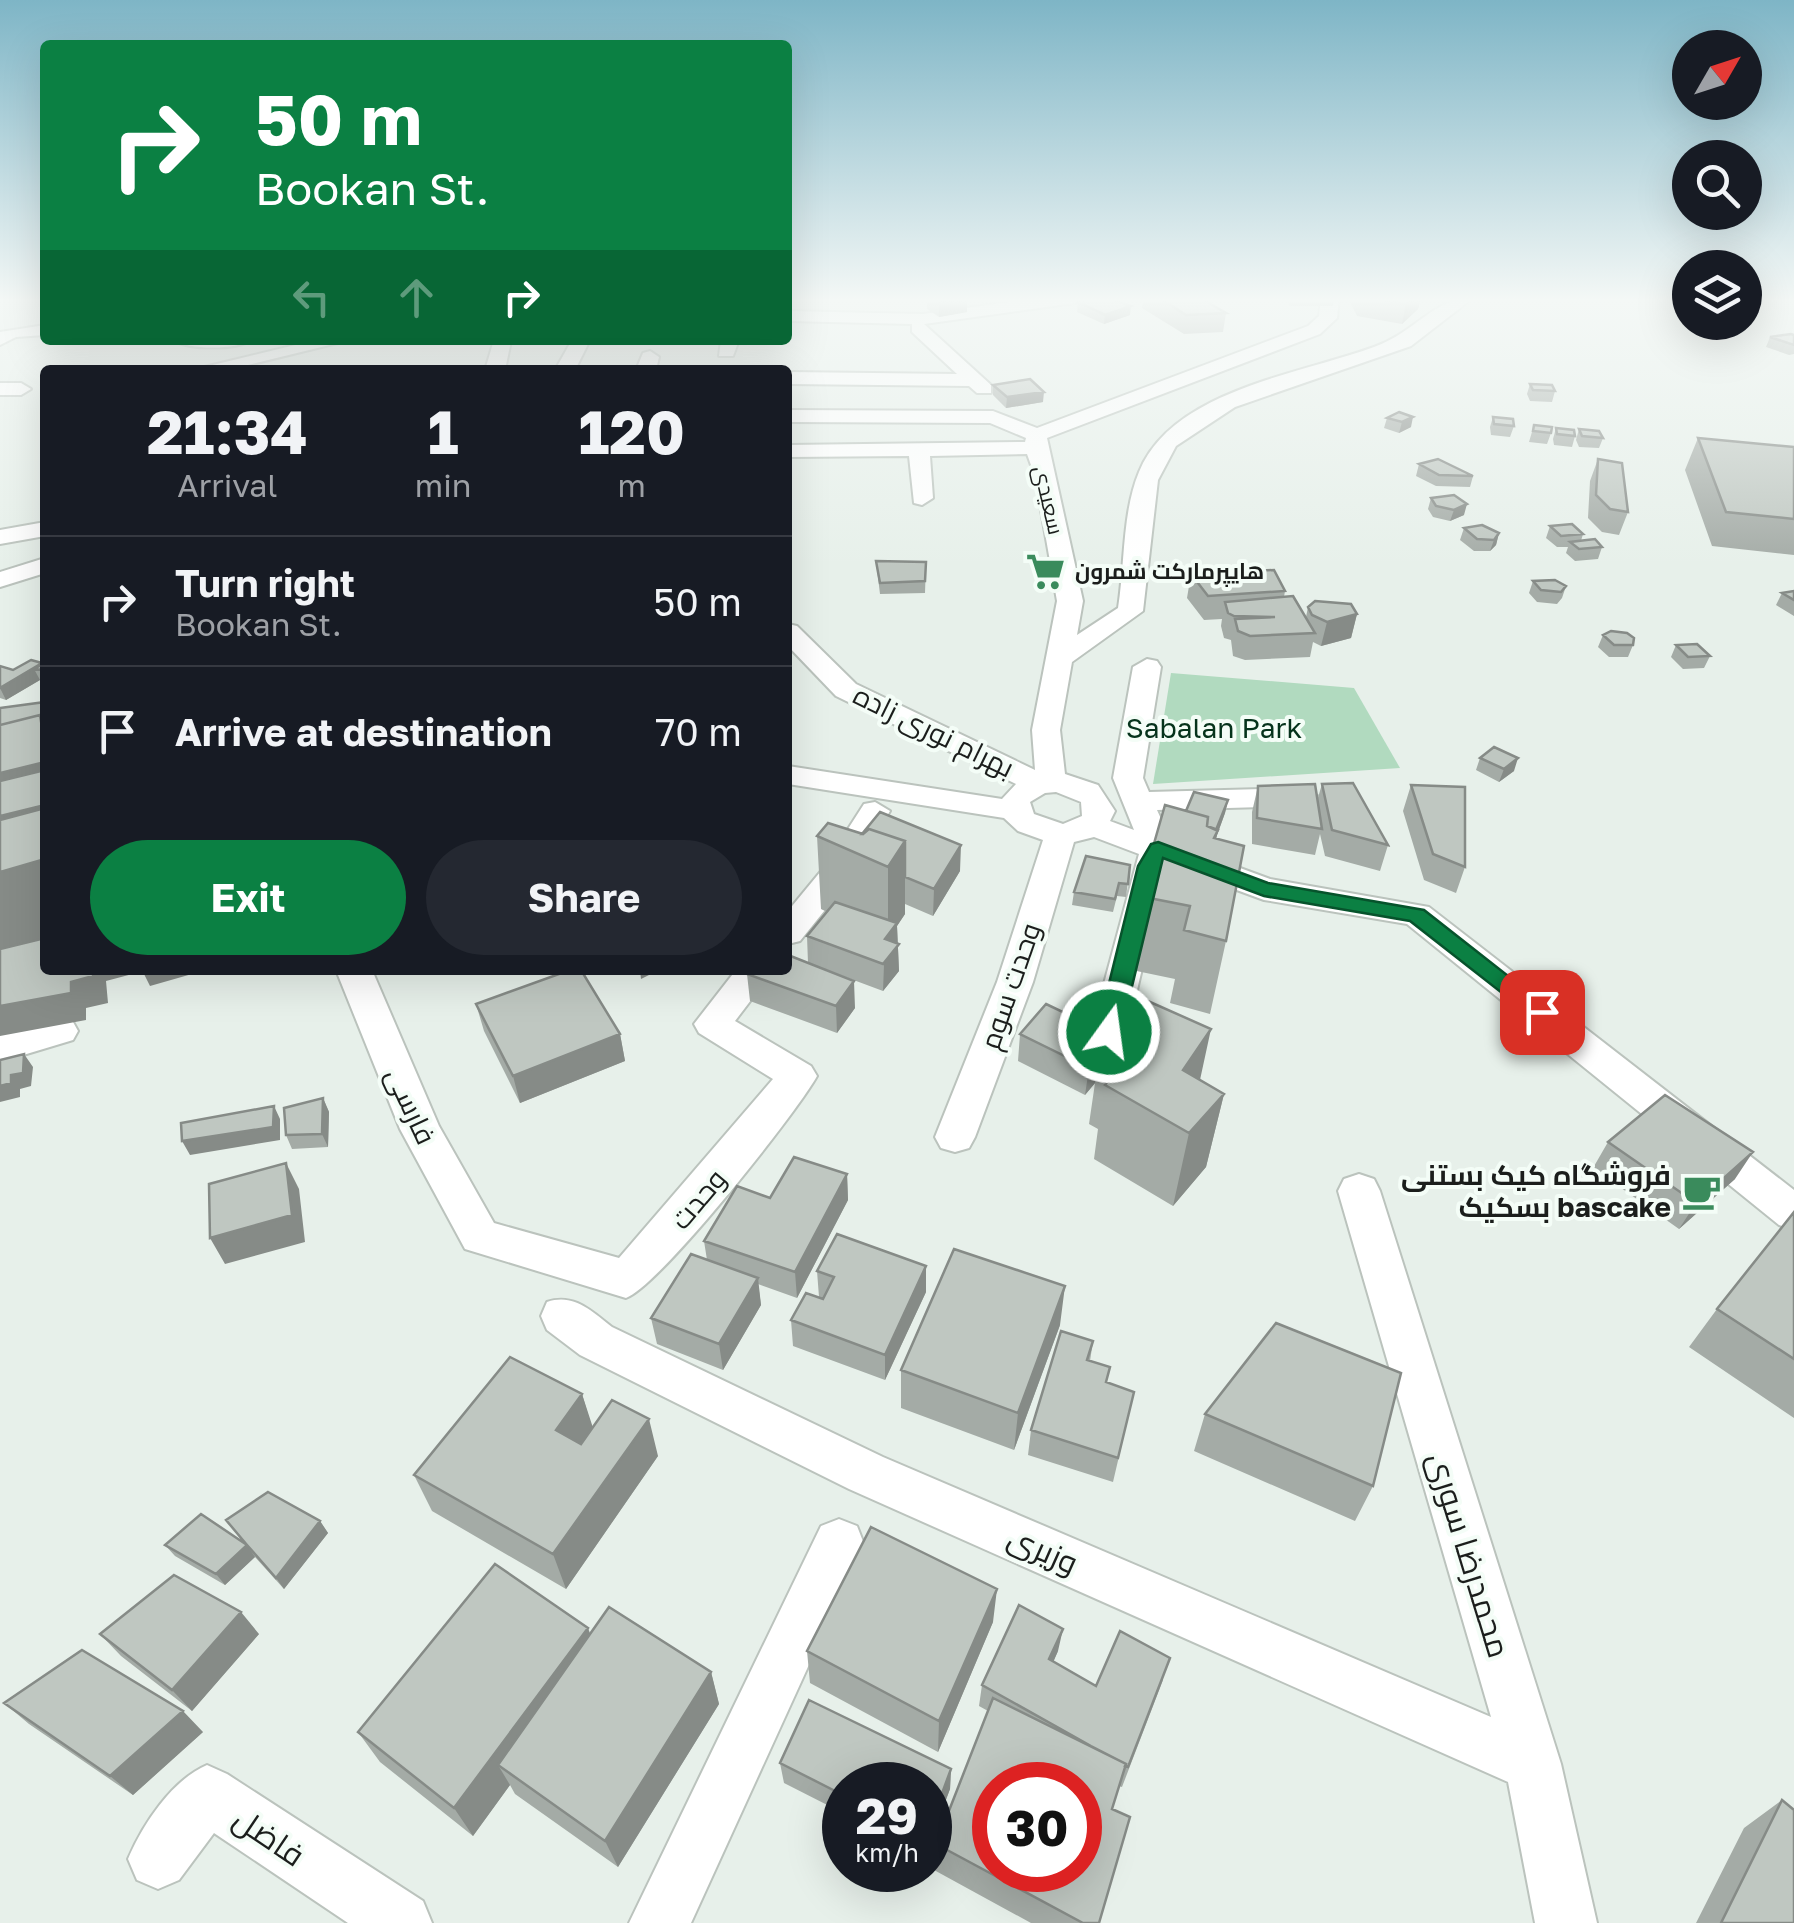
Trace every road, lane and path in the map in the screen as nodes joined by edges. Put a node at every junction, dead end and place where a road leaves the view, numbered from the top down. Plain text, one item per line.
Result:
1 (983, 388) edge
2 (1171, 388) edge
3 (1276, 388) edge
4 (991, 413) junction
5 (792, 416) edge
6 (1036, 442) junction
7 (919, 448) junction
8 (792, 450) edge
9 (922, 498) dead end
10 (40, 530) edge
11 (0, 536) edge
12 (40, 567) edge
13 (0, 580) edge
14 (792, 636) edge
15 (1058, 659) junction
16 (1147, 667) dead end
17 (792, 776) edge
18 (1046, 783) junction
19 (1340, 797) edge
20 (1138, 800) junction
21 (1015, 810) junction
22 (875, 811) edge
23 (1076, 830) junction
24 (1158, 848) junction
25 (792, 928) edge
26 (356, 975) edge
27 (752, 975) edge
28 (60, 1032) dead end
29 (0, 1048) edge
30 (1174, 1052) edge
31 (955, 1137) dead end
32 (1359, 1192) dead end
33 (1794, 1212) edge
34 (480, 1238) joint
35 (564, 1316) dead end
36 (839, 1544) dead end
37 (1533, 1764) junction
38 (158, 1859) dead end
39 (401, 1923) edge
40 (660, 1923) edge
41 (1566, 1923) edge

1 - 4 street
2 - 6 street, سعیدی
3 - 15 street
4 - 5 street
4 - 6 street
6 - 7 street
6 - 15 street, سعیدی
7 - 8 street
7 - 9 street
10 - 11 street
12 - 13 street
14 - 18 street, بهرام نوری زاده
15 - 18 street, سعیدی
16 - 20 street
17 - 21 street
18 - 21 street
18 - 23 street, بهرام نوری زاده
19 - 20 street
20 - 24 street
21 - 23 street
22 - 25 street
23 - 24 street
23 - 31 street, وحدت سوم
24 - 30 street
24 - 33 street
26 - 34 street, فارسی
27 - 34 street, وحدت
28 - 29 street
32 - 37 street, محمدرضا سوری
35 - 37 street, وزیری
36 - 40 street
37 - 41 street, محمدرضا سوری
38 - 39 street, فاضل

